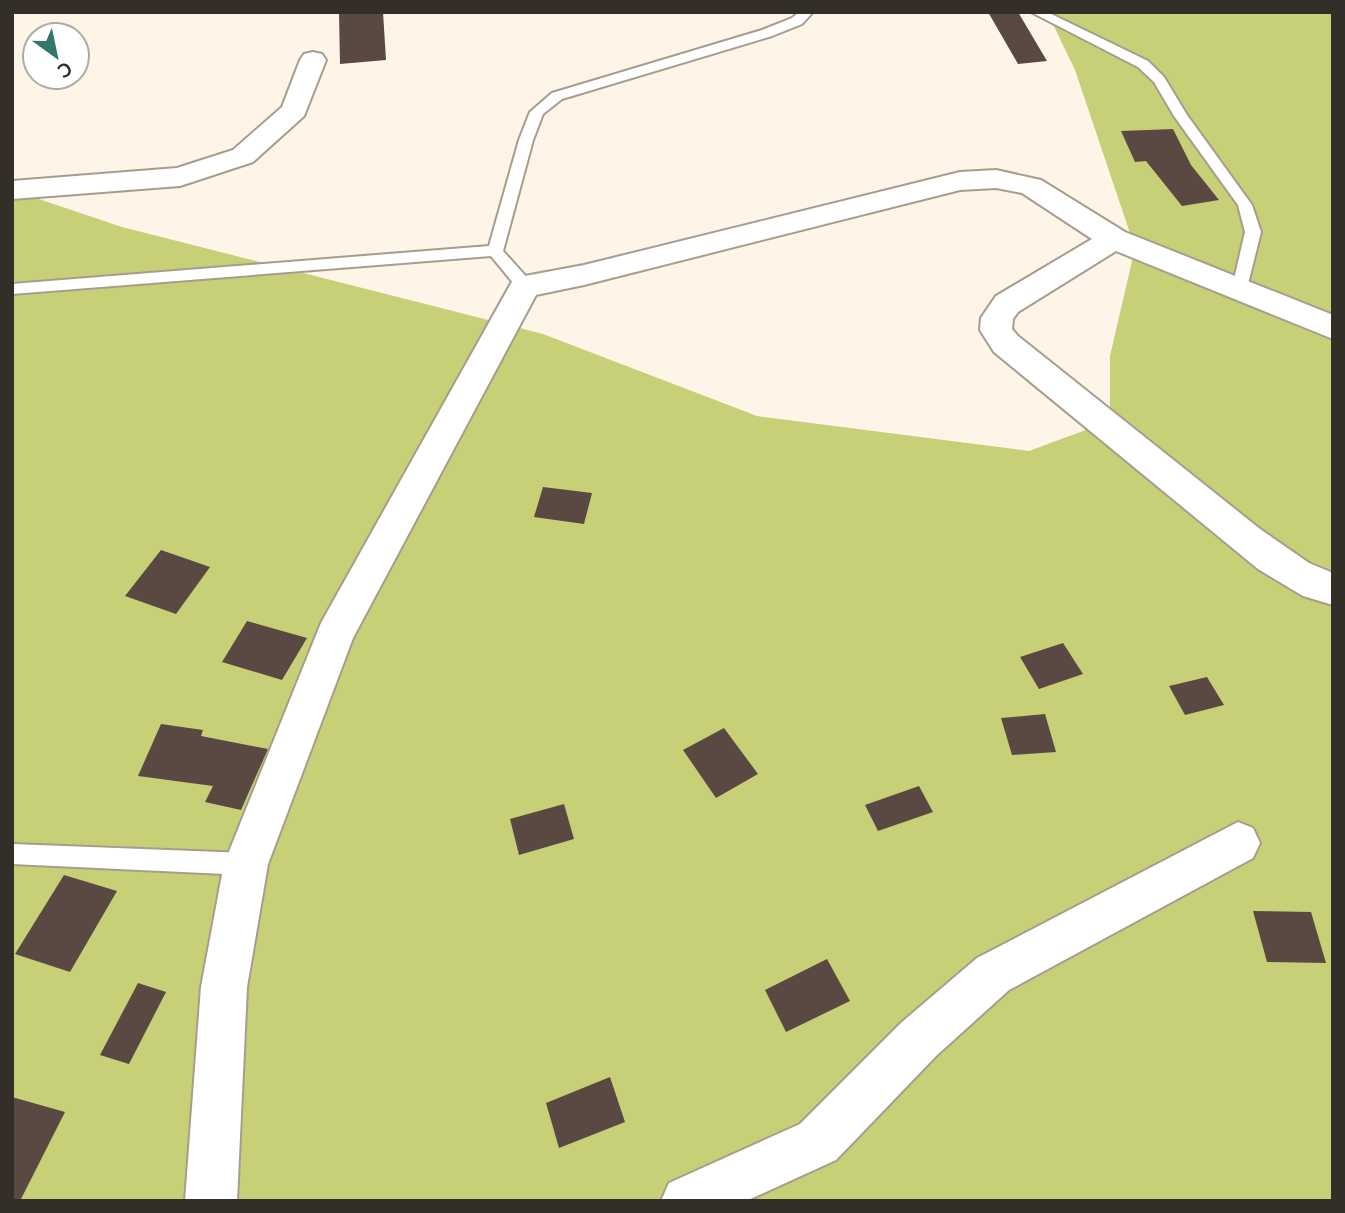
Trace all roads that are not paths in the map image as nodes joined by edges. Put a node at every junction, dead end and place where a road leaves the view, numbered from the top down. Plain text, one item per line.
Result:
1 (807, 12) edge
2 (1037, 12) edge
3 (313, 60) dead end
4 (12, 190) edge
5 (1114, 239) junction
6 (495, 251) junction
7 (525, 286) junction
8 (1240, 288) junction
9 (12, 289) edge
10 (1333, 328) edge
11 (1333, 589) edge
12 (1238, 843) dead end
13 (12, 854) edge
14 (246, 864) junction
15 (211, 1201) edge
16 (687, 1201) edge

1 - 6 lane
2 - 8 lane
3 - 4 street
5 - 7 street
5 - 8 street
5 - 11 street
6 - 7 lane
6 - 9 lane
7 - 14 street
8 - 10 street
12 - 16 street
13 - 14 lane
14 - 15 street

